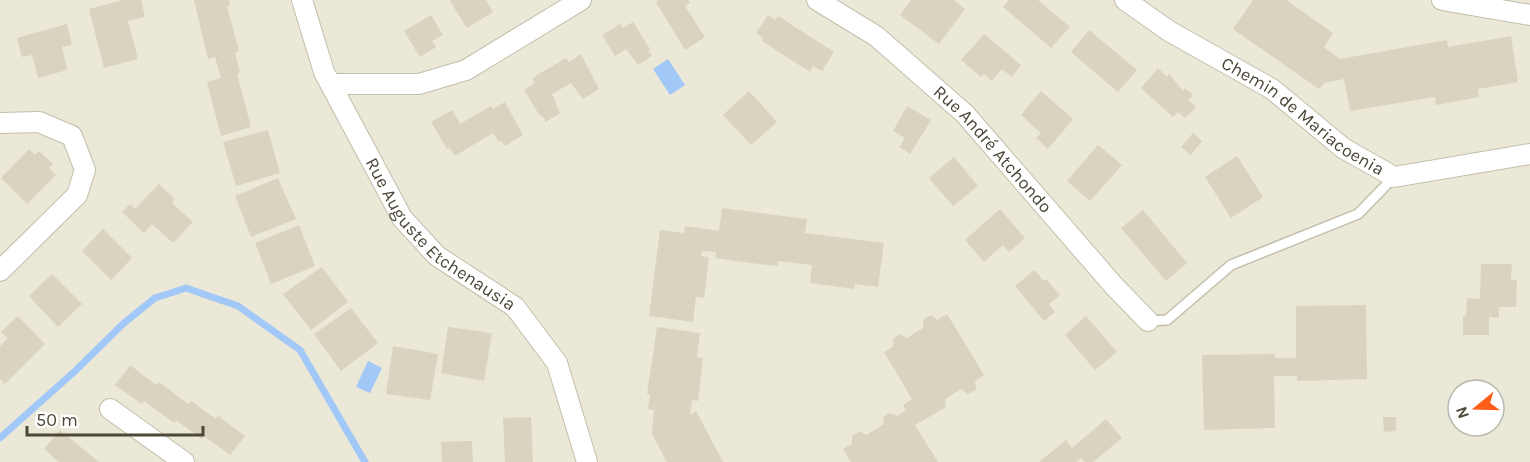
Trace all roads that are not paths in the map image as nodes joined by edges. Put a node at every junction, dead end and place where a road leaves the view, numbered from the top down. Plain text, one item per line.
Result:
1 (302, 0) edge
2 (581, 0) edge
3 (817, 0) edge
4 (1125, 0) edge
5 (1442, 0) edge
6 (1530, 15) edge
7 (331, 84) junction
8 (0, 123) edge
9 (1530, 154) edge
10 (1394, 177) junction
11 (0, 271) edge
12 (1148, 321) joint
13 (110, 409) dead end
14 (184, 462) edge
15 (587, 462) edge

1 - 7 street, Rue Auguste Etchenausia
2 - 7 street
3 - 12 street, Rue André Atchondo
4 - 10 street, Chemin de Mariacoenia
5 - 6 street
7 - 15 street, Rue Auguste Etchenausia
8 - 11 street
9 - 10 street, Chemin de Mariacoenia
10 - 12 lane
13 - 14 street

